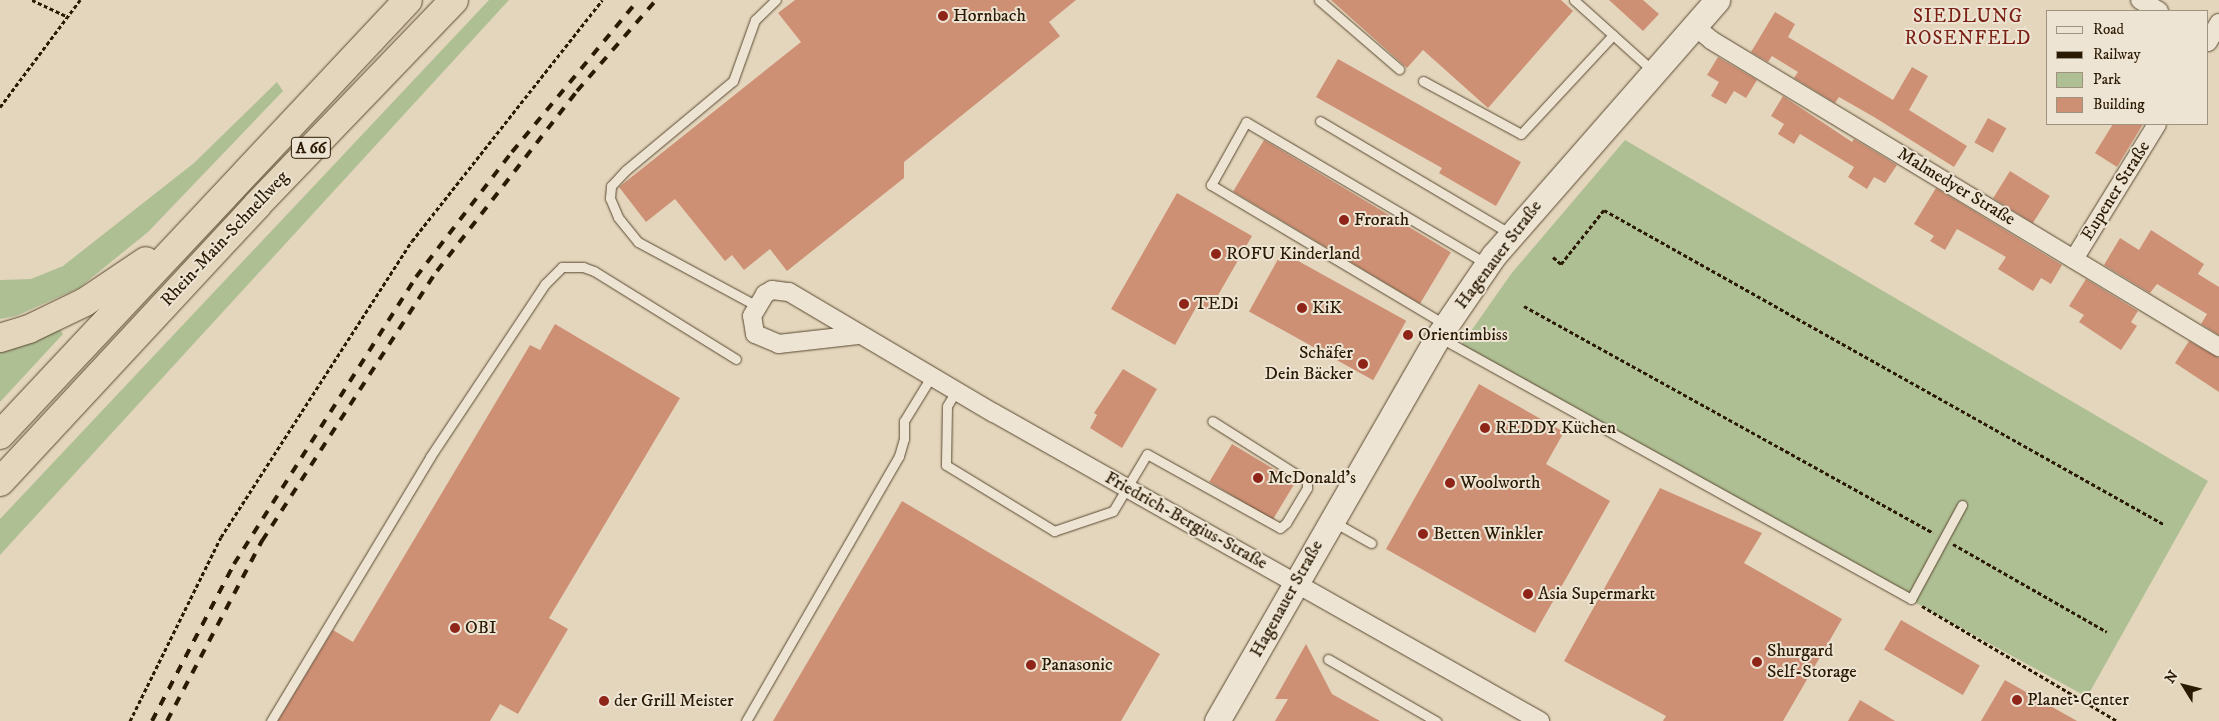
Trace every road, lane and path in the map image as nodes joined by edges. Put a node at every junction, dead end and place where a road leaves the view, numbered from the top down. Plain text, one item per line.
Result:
1 (32, 0) edge
2 (80, 0) edge
3 (408, 0) edge
4 (454, 0) edge
5 (602, 0) edge
6 (776, 0) edge
7 (1319, 0) edge
8 (1574, 0) edge
9 (1717, 0) edge
10 (2140, 0) edge
11 (2157, 10) edge
12 (67, 16) junction
13 (2219, 23) edge
14 (1694, 26) junction
15 (1613, 35) junction
16 (2211, 42) edge
17 (1399, 69) dead end
18 (1653, 71) junction
19 (1423, 82) dead end
20 (0, 106) edge
21 (1320, 122) dead end
22 (2156, 125) edge
23 (210, 210) junction
24 (1511, 234) junction
25 (1552, 257) dead end
26 (2074, 259) junction
27 (1488, 265) junction
28 (757, 306) junction
29 (1524, 306) dead end
30 (1442, 331) junction
31 (858, 335) junction
32 (0, 338) edge
33 (2219, 347) edge
34 (736, 359) dead end
35 (931, 377) junction
36 (956, 391) junction
37 (1212, 421) dead end
38 (0, 435) edge
39 (6, 476) edge
40 (1127, 488) junction
41 (1962, 505) dead end
42 (1331, 521) junction
43 (2165, 525) dead end
44 (1944, 539) junction
45 (1371, 543) dead end
46 (1297, 584) junction
47 (1911, 599) junction
48 (2107, 632) dead end
49 (1328, 659) dead end
50 (130, 721) edge
51 (271, 721) edge
52 (746, 721) edge
53 (1217, 721) edge
54 (1436, 721) edge
55 (1540, 721) edge
56 (2117, 721) edge

1 - 12 path
2 - 12 path
3 - 23 highway, Rhein-Main-Schnellweg / A 66
4 - 39 highway, Rhein-Main-Schnellweg / A 66
5 - 50 path
6 - 28 lane
7 - 17 lane
8 - 15 lane
9 - 14 street, Hagenauer Straße
10 - 11 street
12 - 20 path
13 - 16 street
14 - 18 street, Hagenauer Straße
14 - 26 street, Malmedyer Straße
15 - 18 lane
15 - 19 lane
18 - 24 street, Hagenauer Straße
21 - 24 lane
22 - 26 street, Eupener Straße
23 - 32 highway
23 - 38 highway, Rhein-Main-Schnellweg / A 66
24 - 27 street, Hagenauer Straße
25 - 43 path
26 - 33 street, Malmedyer Straße
27 - 30 street, Hagenauer Straße
27 - 30 lane
28 - 31 street, Friedrich-Bergius-Straße
28 - 31 street
29 - 44 path
30 - 42 street, Hagenauer Straße
30 - 47 lane
31 - 35 street, Friedrich-Bergius-Straße
34 - 51 lane
35 - 36 street, Friedrich-Bergius-Straße
35 - 52 lane
36 - 40 street, Friedrich-Bergius-Straße
36 - 40 lane
37 - 40 lane
40 - 46 street, Friedrich-Bergius-Straße
41 - 44 lane
42 - 45 lane
42 - 46 street, Hagenauer Straße
44 - 47 lane
44 - 48 path
46 - 53 street, Hagenauer Straße
46 - 55 street, Friedrich-Bergius-Straße
47 - 56 path
49 - 54 lane

